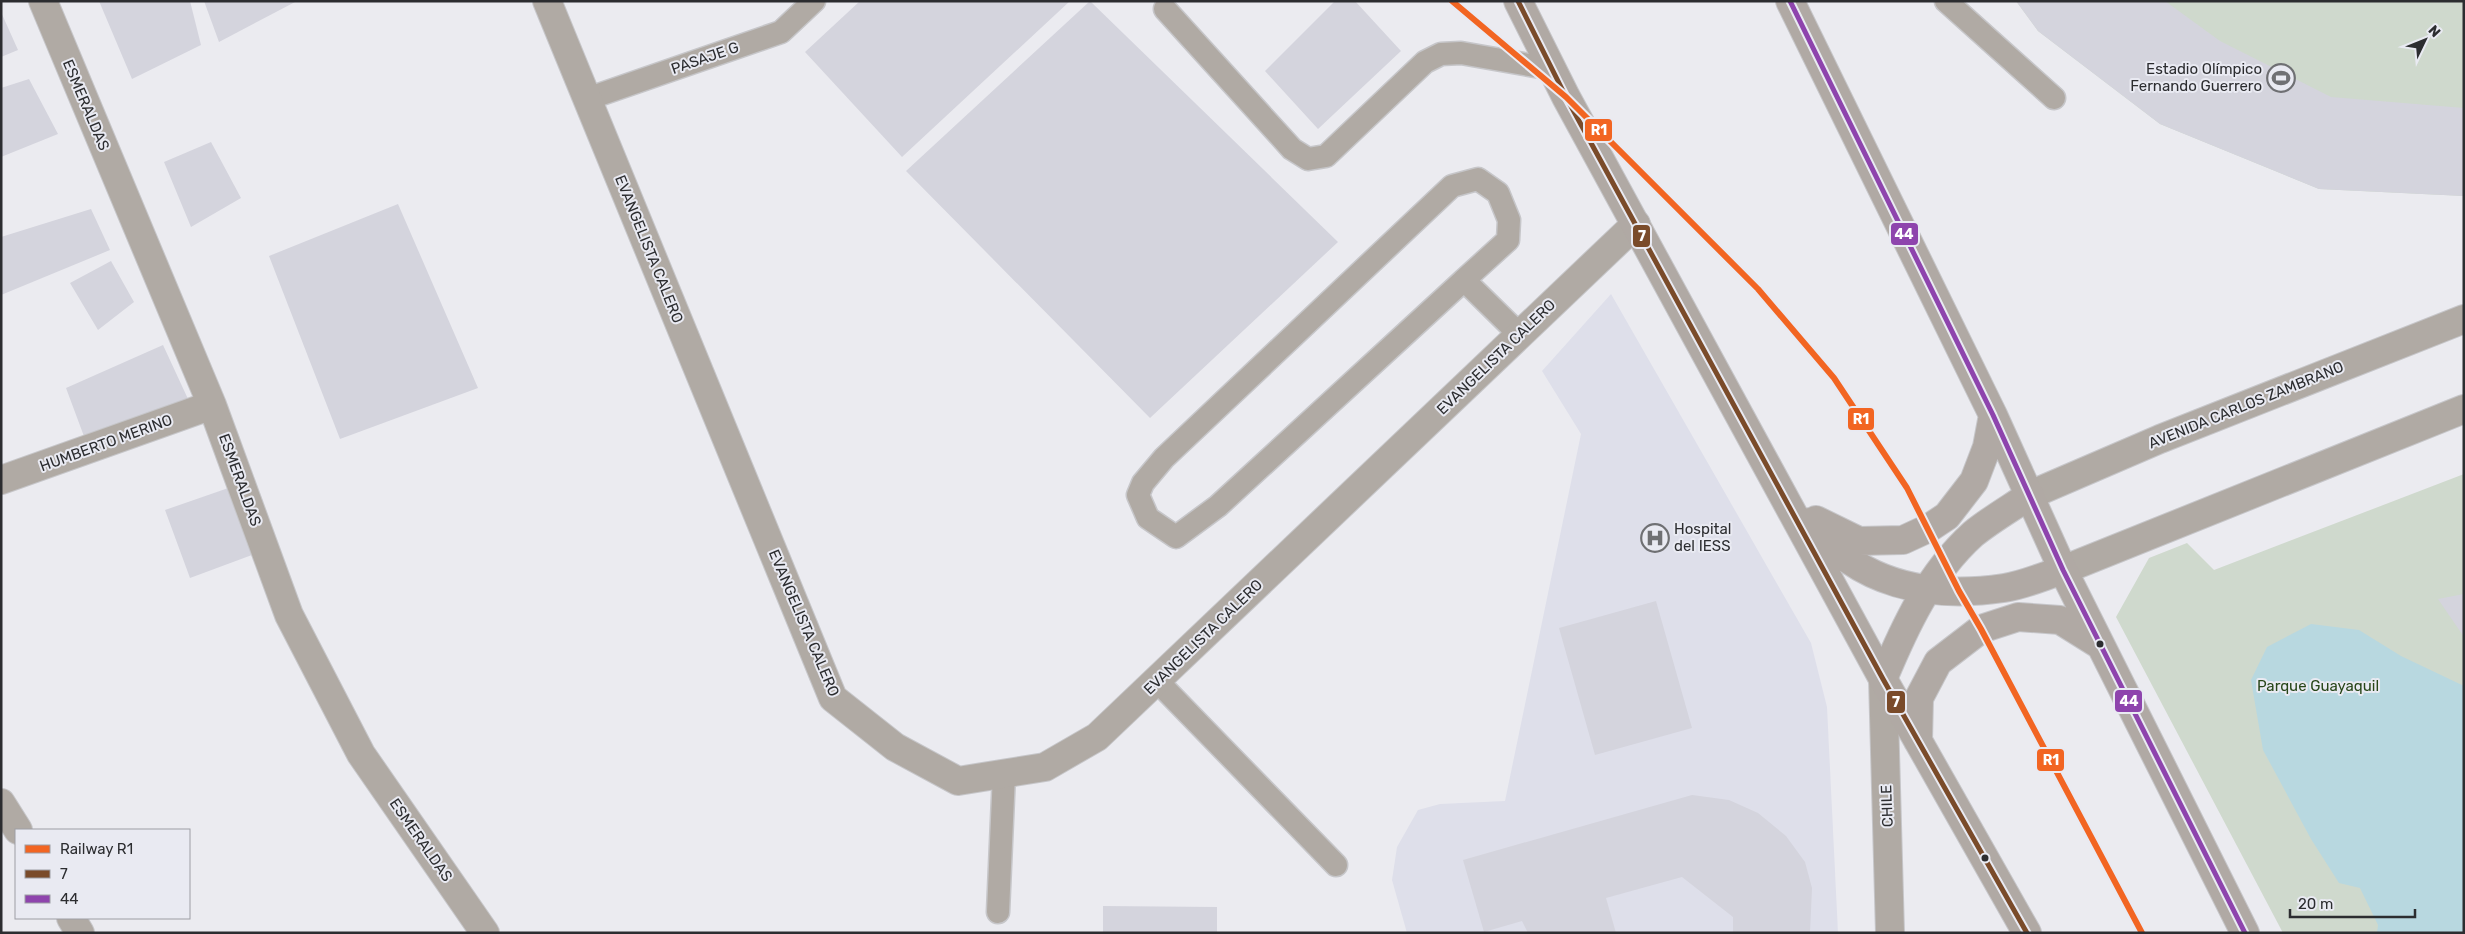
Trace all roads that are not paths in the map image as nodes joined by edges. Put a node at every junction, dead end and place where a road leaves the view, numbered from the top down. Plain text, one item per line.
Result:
1 (43, 1) edge
2 (547, 1) edge
3 (814, 1) edge
4 (1518, 1) edge
5 (1790, 1) edge
6 (1946, 1) edge
7 (1165, 9) dead end
8 (1552, 69) junction
9 (2054, 98) dead end
10 (587, 99) junction
11 (1636, 224) junction
12 (1464, 280) junction
13 (2464, 319) edge
14 (1519, 334) junction
15 (212, 405) junction
16 (2464, 409) edge
17 (1993, 415) junction
18 (1773, 476) junction
19 (1, 480) edge
20 (2030, 495) junction
21 (2063, 570) junction
22 (1926, 591) junction
23 (2100, 644) junction
24 (1883, 680) junction
25 (1157, 681) junction
26 (1918, 743) junction
27 (1004, 774) junction
28 (1, 803) edge
29 (17, 829) edge
30 (1336, 865) dead end
31 (998, 912) dead end
32 (72, 919) edge
33 (80, 933) edge
34 (485, 933) edge
35 (1890, 933) edge
36 (2026, 933) edge
37 (2245, 933) edge

1 - 15 street, ESMERALDAS
2 - 10 street, EVANGELISTA CALERO
3 - 10 lane, PASAJE G
4 - 8 street
5 - 17 street
6 - 9 lane
7 - 8 lane
8 - 11 street
10 - 27 street, EVANGELISTA CALERO
11 - 14 street, EVANGELISTA CALERO
11 - 18 street
12 - 12 lane
12 - 14 lane
13 - 20 street, AVENIDA CARLOS ZAMBRANO
14 - 25 street, EVANGELISTA CALERO
15 - 19 street, HUMBERTO MERINO
15 - 34 street, ESMERALDAS
16 - 21 street
17 - 18 street
17 - 20 street
18 - 22 street
18 - 24 street
20 - 21 street
20 - 22 street
21 - 22 street
21 - 23 street
22 - 24 street
23 - 26 street
23 - 37 street
24 - 26 street
24 - 35 street, CHILE
25 - 27 street, EVANGELISTA CALERO
25 - 30 lane
26 - 36 street
27 - 31 lane
28 - 29 street
32 - 33 street

